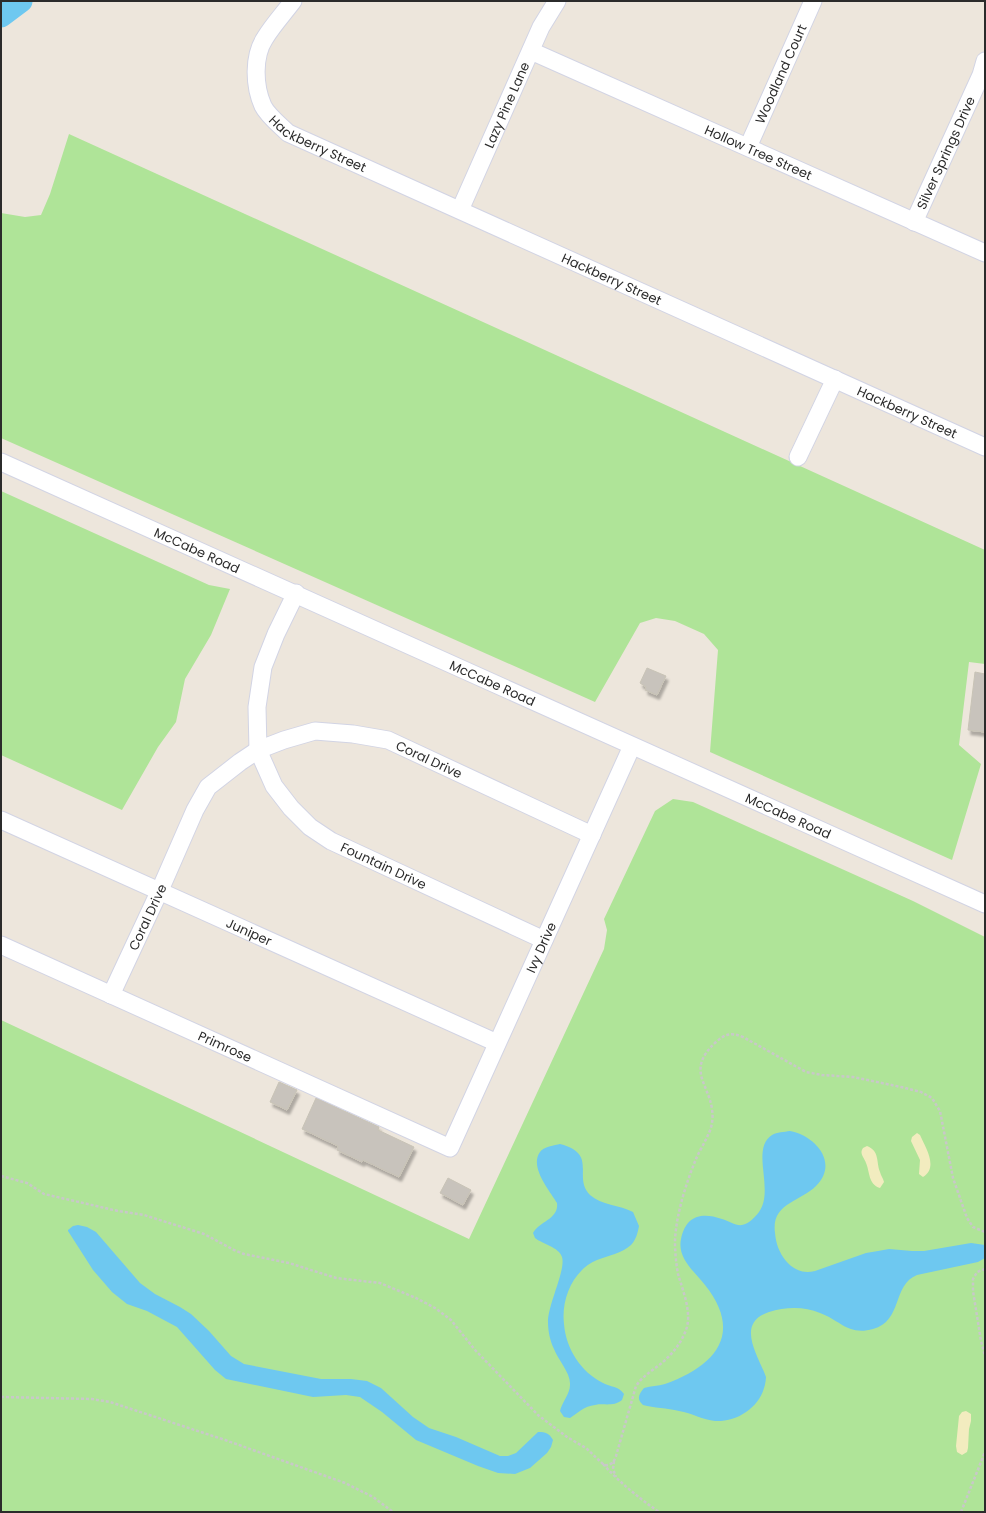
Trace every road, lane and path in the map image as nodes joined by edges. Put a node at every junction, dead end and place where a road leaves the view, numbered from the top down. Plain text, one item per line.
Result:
1 (293, 1) edge
2 (558, 1) edge
3 (813, 1) edge
4 (531, 51) junction
5 (985, 61) edge
6 (748, 147) junction
7 (460, 210) junction
8 (914, 222) junction
9 (985, 254) edge
10 (835, 379) junction
11 (985, 446) edge
12 (798, 457) dead end
13 (1, 462) edge
14 (296, 593) junction
15 (632, 746) junction
16 (258, 750) junction
17 (1, 820) edge
18 (592, 835) junction
19 (160, 890) junction
20 (985, 904) edge
21 (544, 940) junction
22 (1, 945) edge
23 (111, 995) junction
24 (497, 1043) junction
25 (450, 1148) joint
26 (1, 1176) edge
27 (985, 1232) edge
28 (985, 1269) edge
29 (985, 1356) edge
30 (1, 1397) edge
31 (985, 1452) edge
32 (614, 1461) junction
33 (602, 1463) junction
34 (617, 1479) junction
35 (393, 1512) edge
36 (659, 1512) edge
37 (961, 1512) edge

1 - 7 street, Hackberry Street
2 - 4 street, Lazy Pine Lane
3 - 6 street, Woodland Court
4 - 6 street, Hollow Tree Street
4 - 7 street, Lazy Pine Lane
5 - 8 street, Silver Springs Drive
6 - 8 street, Hollow Tree Street
7 - 10 street, Hackberry Street
8 - 9 street, Hollow Tree Street
10 - 11 street, Hackberry Street
10 - 12 street
13 - 14 street, McCabe Road
14 - 15 street, McCabe Road
14 - 16 street
15 - 18 street, Ivy Drive
15 - 20 street, McCabe Road
16 - 18 street, Coral Drive
16 - 19 street, Coral Drive
16 - 21 street, Fountain Drive
17 - 19 street, Juniper
18 - 21 street, Ivy Drive
19 - 23 street, Coral Drive
19 - 24 street, Juniper
21 - 24 street, Ivy Drive
22 - 23 street, Primrose
23 - 25 street, Primrose
24 - 25 street, Ivy Drive
26 - 33 path
27 - 32 path
28 - 29 path
30 - 35 path
31 - 37 path
32 - 33 path
32 - 34 path
33 - 34 path
34 - 36 path

